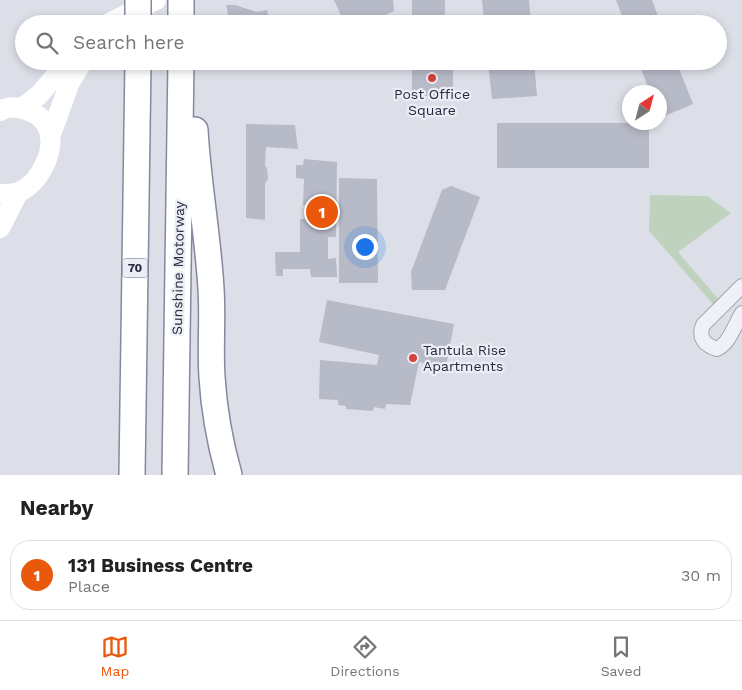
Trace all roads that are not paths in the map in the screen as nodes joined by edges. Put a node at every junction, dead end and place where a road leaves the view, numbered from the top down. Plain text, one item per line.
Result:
1 (138, 0) edge
2 (156, 0) edge
3 (181, 0) edge
4 (125, 15) edge
5 (135, 15) edge
6 (138, 15) edge
7 (181, 15) edge
8 (60, 70) edge
9 (77, 70) edge
10 (138, 70) edge
11 (181, 70) edge
12 (180, 90) junction
13 (6, 109) edge
14 (50, 137) junction
15 (9, 193) edge
16 (0, 228) edge
17 (742, 286) edge
18 (742, 312) edge
19 (132, 475) edge
20 (175, 475) edge
21 (229, 475) edge

1 - 6 highway, bridge
2 - 4 main road
2 - 5 main road
3 - 7 highway
8 - 13 main road
9 - 14 main road
10 - 19 highway, 70
11 - 12 highway, Sunshine Motorway
12 - 20 highway, Sunshine Motorway
12 - 21 highway
13 - 14 main road
14 - 15 main road
15 - 16 main road
17 - 18 street

